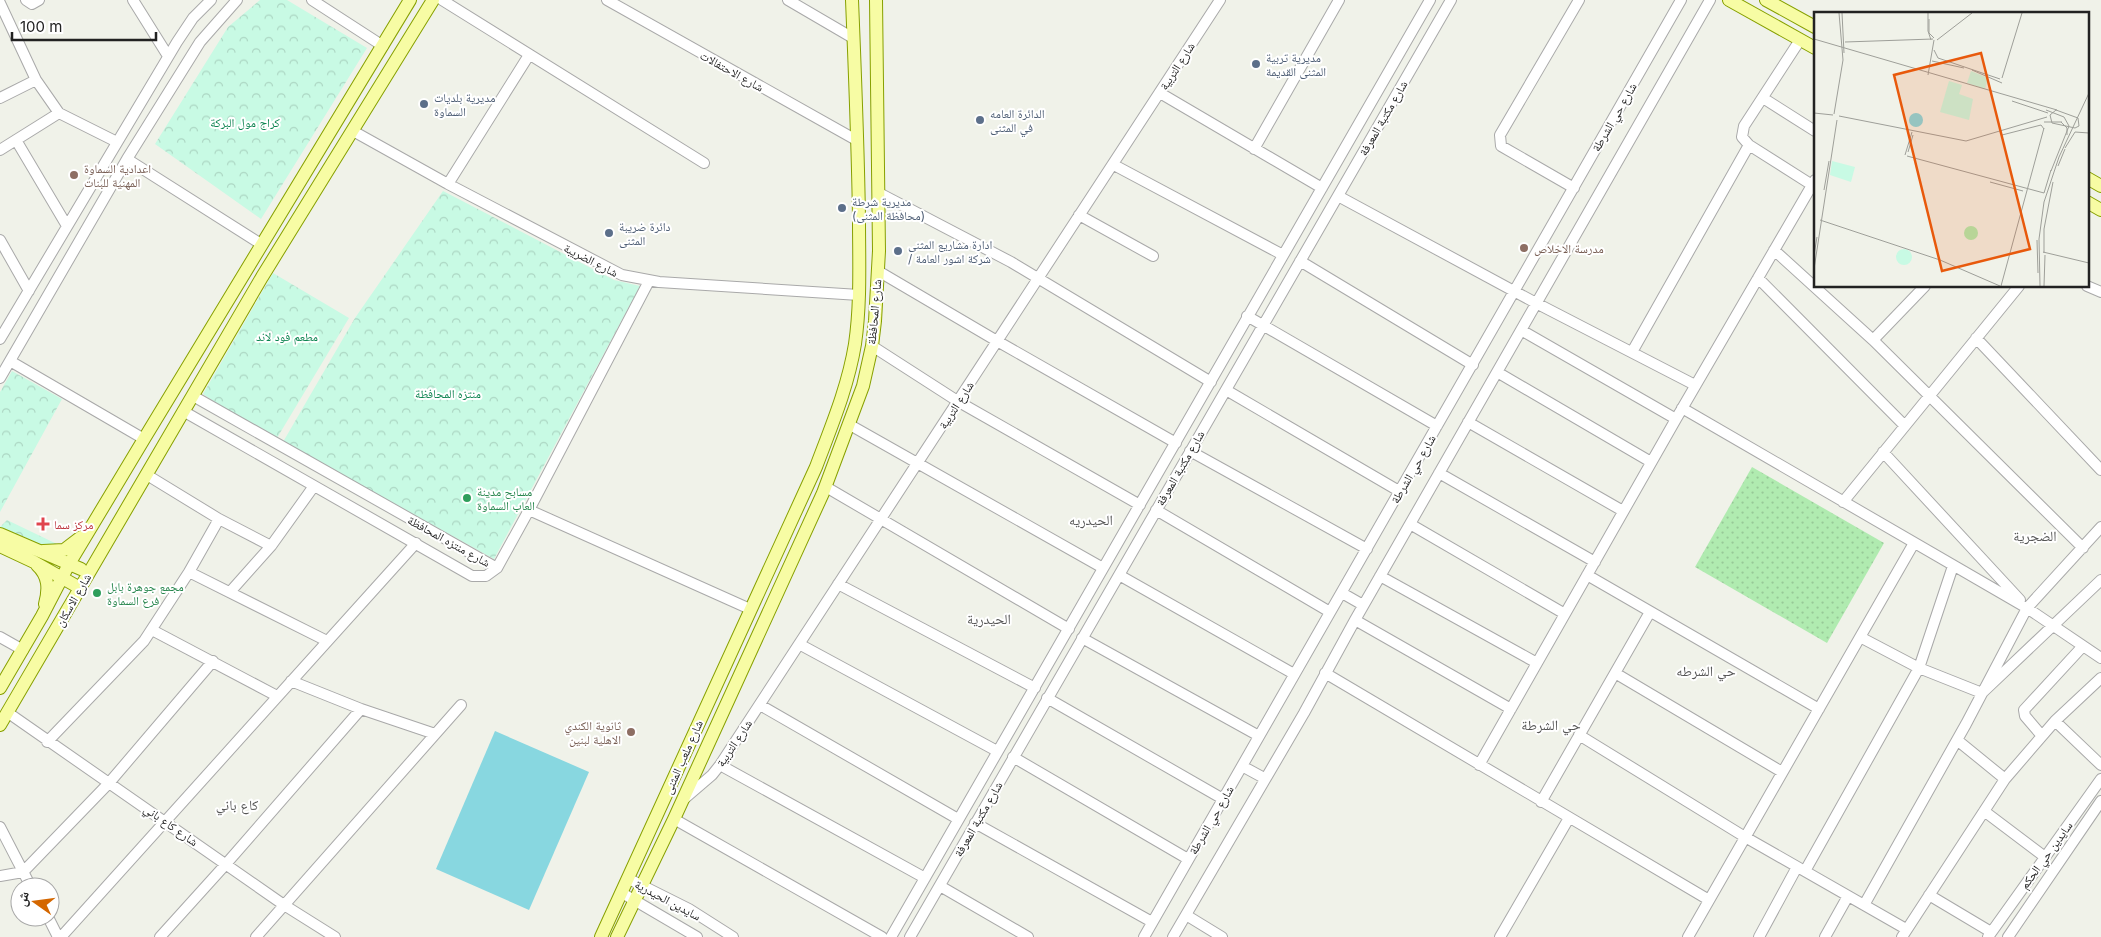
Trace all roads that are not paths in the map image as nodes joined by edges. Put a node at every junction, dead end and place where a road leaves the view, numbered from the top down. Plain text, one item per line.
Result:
1 (26, 0) edge
2 (39, 0) edge
3 (133, 0) edge
4 (211, 0) edge
5 (237, 0) edge
6 (312, 0) edge
7 (410, 0) edge
8 (433, 0) edge
9 (442, 0) edge
10 (607, 0) edge
11 (788, 0) edge
12 (852, 0) edge
13 (858, 0) edge
14 (874, 0) edge
15 (1220, 0) edge
16 (1339, 0) edge
17 (1430, 0) edge
18 (1451, 0) edge
19 (1579, 0) edge
20 (1681, 0) edge
21 (1710, 0) edge
22 (1730, 0) edge
23 (1766, 0) edge
24 (0, 3) edge
25 (1814, 26) edge
26 (853, 32) junction
27 (1800, 40) junction
28 (383, 46) junction
29 (1814, 47) edge
30 (529, 55) junction
31 (168, 56) junction
32 (36, 80) junction
33 (1160, 93) junction
34 (1, 95) edge
35 (1763, 98) junction
36 (59, 113) junction
37 (1814, 130) edge
38 (353, 131) junction
39 (16, 140) junction
40 (858, 141) junction
41 (117, 142) junction
42 (1748, 145) junction
43 (1254, 148) junction
44 (0, 150) edge
45 (128, 159) junction
46 (704, 163) dead end
47 (1114, 166) junction
48 (2088, 179) edge
49 (1813, 182) edge
50 (448, 184) junction
51 (2101, 186) edge
52 (1322, 188) junction
53 (1574, 188) junction
54 (879, 193) junction
55 (1338, 196) junction
56 (2088, 203) edge
57 (2101, 210) edge
58 (1079, 215) junction
59 (67, 226) junction
60 (0, 240) edge
61 (261, 244) junction
62 (1774, 250) junction
63 (1283, 255) junction
64 (1153, 256) dead end
65 (1300, 261) junction
66 (878, 271) junction
67 (1758, 278) junction
68 (1038, 279) junction
69 (649, 281) junction
70 (1814, 282) edge
71 (2088, 286) edge
72 (1821, 288) edge
73 (1923, 288) edge
74 (2017, 288) edge
75 (1514, 290) junction
76 (29, 291) junction
77 (2101, 292) edge
78 (859, 295) junction
79 (1536, 303) junction
80 (1248, 316) junction
81 (1263, 326) junction
82 (1521, 330) junction
83 (1976, 338) junction
84 (0, 339) edge
85 (1873, 340) junction
86 (997, 341) junction
87 (872, 346) junction
88 (1632, 352) junction
89 (10, 361) junction
90 (1472, 366) junction
91 (1497, 372) junction
92 (0, 378) edge
93 (1211, 382) junction
94 (1695, 385) junction
95 (1226, 390) junction
96 (193, 396) junction
97 (1929, 396) junction
98 (959, 402) junction
99 (1682, 408) junction
100 (183, 412) junction
101 (1676, 419) junction
102 (1468, 422) junction
103 (850, 425) junction
104 (1437, 426) junction
105 (1905, 426) junction
106 (144, 439) junction
107 (1176, 443) junction
108 (1190, 452) junction
109 (1884, 452) junction
110 (1651, 462) junction
111 (918, 463) junction
112 (2101, 470) edge
113 (1439, 473) junction
114 (147, 475) junction
115 (314, 486) junction
116 (826, 487) junction
117 (1399, 491) junction
118 (1842, 502) junction
119 (1140, 505) junction
120 (529, 510) junction
121 (1156, 510) junction
122 (101, 511) junction
123 (1623, 511) junction
124 (219, 519) junction
125 (880, 519) junction
126 (1410, 524) junction
127 (2101, 527) edge
128 (0, 534) edge
129 (416, 543) junction
130 (1914, 543) junction
131 (0, 546) edge
132 (271, 546) junction
133 (2083, 548) junction
134 (1367, 549) junction
135 (36, 557) junction
136 (1595, 562) junction
137 (1953, 566) junction
138 (497, 568) junction
139 (1103, 568) junction
140 (80, 569) junction
141 (189, 572) junction
142 (1119, 575) junction
143 (1587, 575) junction
144 (1380, 576) junction
145 (63, 577) junction
146 (766, 577) junction
147 (2101, 580) edge
148 (782, 584) junction
149 (838, 584) junction
150 (80, 588) junction
151 (230, 592) junction
152 (1342, 592) junction
153 (1363, 605) junction
154 (2027, 608) junction
155 (750, 609) junction
156 (1330, 612) junction
157 (1650, 612) junction
158 (1565, 614) junction
159 (42, 616) junction
160 (1355, 620) junction
161 (2053, 625) junction
162 (1069, 629) junction
163 (152, 630) junction
164 (1860, 636) junction
165 (0, 638) edge
166 (1082, 638) junction
167 (327, 641) junction
168 (799, 644) junction
169 (2083, 646) junction
170 (23, 650) junction
171 (2101, 658) edge
172 (213, 661) junction
173 (1538, 662) junction
174 (1919, 668) junction
175 (1325, 673) junction
176 (1615, 673) junction
177 (1294, 674) junction
178 (2101, 678) edge
179 (291, 681) junction
180 (0, 688) edge
181 (1035, 688) junction
182 (1982, 694) junction
183 (278, 696) junction
184 (1047, 698) junction
185 (461, 705) dead end
186 (760, 705) junction
187 (361, 709) junction
188 (1511, 709) junction
189 (1819, 709) junction
190 (7, 712) junction
191 (2055, 721) junction
192 (0, 725) edge
193 (435, 734) junction
194 (1259, 736) junction
195 (1579, 736) junction
196 (2042, 736) junction
197 (1957, 740) junction
198 (47, 742) junction
199 (997, 750) junction
200 (1013, 757) junction
201 (720, 765) junction
202 (1479, 765) junction
203 (2101, 765) edge
204 (1242, 766) junction
205 (1782, 772) junction
206 (1264, 778) junction
207 (2005, 779) junction
208 (2101, 779) edge
209 (110, 783) junction
210 (1223, 799) junction
211 (682, 801) junction
212 (2101, 801) edge
213 (1542, 802) junction
214 (1984, 811) junction
215 (1569, 818) junction
216 (674, 819) junction
217 (958, 819) junction
218 (165, 821) junction
219 (975, 823) junction
220 (0, 827) edge
221 (1745, 837) junction
222 (2045, 857) junction
223 (1188, 859) junction
224 (226, 864) junction
225 (1801, 869) junction
226 (23, 872) junction
227 (0, 876) edge
228 (26, 877) edge
229 (925, 878) junction
230 (628, 879) junction
231 (641, 885) junction
232 (940, 886) junction
233 (622, 893) junction
234 (1929, 895) junction
235 (1848, 896) junction
236 (634, 900) junction
237 (1709, 900) junction
238 (284, 905) junction
239 (1864, 905) junction
240 (1186, 916) junction
241 (1152, 922) junction
242 (1904, 933) edge
243 (1990, 934) edge
244 (60, 937) edge
245 (160, 937) edge
246 (256, 937) edge
247 (335, 937) edge
248 (601, 937) edge
249 (616, 937) edge
250 (697, 937) edge
251 (733, 937) edge
252 (882, 937) edge
253 (891, 937) edge
254 (910, 937) edge
255 (1028, 937) edge
256 (1144, 937) edge
257 (1173, 937) edge
258 (1222, 937) edge
259 (1500, 937) edge
260 (1688, 937) edge
261 (1759, 937) edge
262 (1825, 937) edge
263 (2008, 937) edge

1 - 2 street
3 - 31 street
4 - 31 street
5 - 45 street
6 - 28 street
7 - 28 main road
8 - 38 main road, شارع الاسكان
9 - 30 street
10 - 40 street, شارع الاحتفالات
11 - 26 street
12 - 26 main road
13 - 26 main road
14 - 54 main road, شارع المحافظة
15 - 33 street, شارع التربية
16 - 43 street
17 - 52 street, شارع مكتبة المعرفة
18 - 55 street, شارع مكتبة المعرفة
19 - 53 street
20 - 53 street, شارع حي الشرطة
21 - 79 street, شارع حي الشرطة
22 - 27 main road
23 - 25 main road
24 - 32 street
26 - 40 main road, شارع المحافظة
27 - 29 main road
27 - 35 street
28 - 61 main road
30 - 46 street
30 - 50 street
31 - 41 street
32 - 34 street
32 - 36 street
33 - 43 street
33 - 47 street, شارع التربية
35 - 37 street
35 - 42 street
36 - 39 street
36 - 41 street
38 - 50 street, شارع الضريبة
38 - 96 main road, شارع الاسكان
39 - 44 street
39 - 59 street
40 - 78 main road, شارع المحافظة
41 - 59 street
42 - 49 street
42 - 88 street
43 - 52 street
45 - 61 street
45 - 89 street
47 - 58 street, شارع التربية
47 - 63 street
48 - 51 main road
49 - 62 street
50 - 69 street, شارع الضريبة
52 - 63 street, شارع مكتبة المعرفة
53 - 75 street, شارع حي الشرطة
54 - 66 main road, شارع المحافظة
54 - 68 street
55 - 65 street, شارع مكتبة المعرفة
55 - 75 street
56 - 57 main road
58 - 64 street
58 - 68 street, شارع التربية
59 - 76 street
60 - 76 street
61 - 106 main road
62 - 67 street
62 - 70 street
63 - 80 street, شارع مكتبة المعرفة
65 - 81 street, شارع مكتبة المعرفة
65 - 90 street
66 - 86 street
66 - 87 main road, شارع المحافظة
67 - 94 street
67 - 105 street
68 - 86 street, شارع التربية
68 - 93 street
69 - 78 street, شارع الضريبة
69 - 120 street
71 - 77 street
72 - 85 street
73 - 85 street
74 - 83 street
75 - 79 street
75 - 90 street, شارع حي الشرطة
76 - 84 street
78 - 146 main road, شارع المحافظة
79 - 82 street, شارع حي الشرطة
79 - 88 street
80 - 81 street
80 - 93 street, شارع مكتبة المعرفة
81 - 95 street, شارع مكتبة المعرفة
81 - 104 street
82 - 91 street, شارع حي الشرطة
82 - 101 street
83 - 97 street
83 - 112 street
85 - 97 street
86 - 98 street, شارع التربية
86 - 107 street
87 - 98 street
87 - 103 main road, شارع المحافظة
88 - 94 street
89 - 92 street
89 - 106 street
90 - 104 street, شارع حي الشرطة
91 - 102 street, شارع حي الشرطة
91 - 110 street
93 - 107 street, شارع مكتبة المعرفة
94 - 99 street
95 - 108 street, شارع مكتبة المعرفة
95 - 117 street
96 - 100 main road, شارع الاسكان
96 - 138 street, شارع منتزه المحافظة
97 - 105 street
97 - 133 street
98 - 111 street, شارع التربية
98 - 119 street
99 - 101 street
99 - 118 street
100 - 114 main road, شارع الاسكان
100 - 115 street, شارع منتزه المحافظة
101 - 110 street
102 - 113 street, شارع حي الشرطة
102 - 123 street
103 - 111 street
103 - 116 main road, شارع المحافظة
104 - 117 street, شارع حي الشرطة
105 - 109 street
106 - 122 main road
107 - 119 street, شارع مكتبة المعرفة
108 - 121 street, شارع مكتبة المعرفة
108 - 134 street
109 - 118 street
109 - 154 street
110 - 123 street
111 - 125 street, شارع التربية
111 - 139 street
113 - 126 street, شارع حي الشرطة
113 - 136 street
114 - 124 street
114 - 140 main road, شارع الاسكان
115 - 129 street, شارع منتزه المحافظة
115 - 132 street
116 - 125 street
116 - 148 main road, شارع المحافظة
117 - 134 street, شارع حي الشرطة
118 - 130 street
119 - 139 street, شارع مكتبة المعرفة
120 - 138 street
120 - 155 street
121 - 142 street, شارع مكتبة المعرفة
121 - 156 street
122 - 135 main road
122 - 140 main road
123 - 136 street
124 - 132 street
124 - 141 street
125 - 149 street, شارع التربية
125 - 162 street
126 - 144 street, شارع حي الشرطة
126 - 158 street
127 - 133 street
128 - 135 main road
129 - 138 street, شارع منتزه المحافظة
129 - 167 street
130 - 137 street
130 - 164 street
131 - 135 main road
132 - 151 street
133 - 154 street
134 - 152 street, شارع حي الشرطة
135 - 140 main road
135 - 145 main road
135 - 159 main road
136 - 143 street
137 - 154 street
137 - 174 street
139 - 162 street, شارع مكتبة المعرفة
140 - 145 main road, شارع الاسكان
140 - 150 main road, شارع الاسكان
141 - 151 street
141 - 163 street
142 - 166 street, شارع مكتبة المعرفة
142 - 177 street
143 - 157 street
143 - 158 street
144 - 153 street, شارع حي الشرطة
144 - 173 street
145 - 150 main road
145 - 159 main road, شارع الاسكان
146 - 148 main road
146 - 155 main road, شارع ملعب المثنى
147 - 161 street
148 - 211 main road, شارع ملعب المثنى
149 - 168 street, شارع التربية
149 - 181 street
150 - 190 main road, شارع الاسكان
151 - 167 street
152 - 153 street
152 - 156 street, شارع حي الشرطة
153 - 160 street, شارع حي الشرطة
154 - 161 street
154 - 182 street
155 - 230 main road, شارع ملعب المثنى
156 - 177 street, شارع حي الشرطة
157 - 176 street
157 - 189 street
158 - 173 street
159 - 170 main road, شارع الاسكان
160 - 175 street, شارع حي الشرطة
160 - 188 street
161 - 169 street
161 - 182 street
162 - 181 street, شارع مكتبة المعرفة
163 - 172 street
163 - 198 street
164 - 174 street
164 - 189 street
165 - 170 street
166 - 184 street, شارع مكتبة المعرفة
166 - 194 street
167 - 179 street
168 - 186 street, شارع التربية
168 - 199 street
169 - 171 street
169 - 196 street
170 - 180 main road, شارع الاسكان
172 - 183 street
172 - 209 street
173 - 188 street
174 - 182 street
174 - 225 street
175 - 202 street
175 - 206 street, شارع حي الشرطة
176 - 195 street
176 - 205 street
177 - 194 street, شارع حي الشرطة
178 - 191 street
179 - 183 street
179 - 187 street
181 - 199 street, شارع مكتبة المعرفة
182 - 197 street
183 - 218 street
184 - 200 street, شارع مكتبة المعرفة
184 - 210 street
185 - 193 street
186 - 201 street, شارع التربية
186 - 217 street
187 - 193 street
187 - 224 street
188 - 202 street
189 - 205 street
190 - 192 main road, شارع الاسكان
190 - 198 street, شارع كاع باني
191 - 196 street
191 - 203 street
193 - 238 street
194 - 204 street, شارع حي الشرطة
195 - 213 street
195 - 221 street
196 - 207 street
197 - 207 street
197 - 239 street
198 - 209 street, شارع كاع باني
199 - 217 street, شارع مكتبة المعرفة
200 - 219 street, شارع مكتبة المعرفة
200 - 223 street
201 - 211 street, شارع التربية
201 - 229 street
202 - 213 street
204 - 206 street
204 - 210 street, شارع حي الشرطة
205 - 221 street
206 - 240 street, شارع حي الشرطة
207 - 214 street
208 - 222 street, سايدين حي الحكم
209 - 218 street, شارع كاع باني
209 - 226 street
210 - 223 street, شارع حي الشرطة
211 - 216 main road, شارع ملعب المثنى
212 - 263 street
213 - 215 street
214 - 222 street
214 - 234 street
215 - 237 street
215 - 259 street
216 - 231 main road, شارع ملعب المثنى
216 - 252 street
217 - 229 street, شارع مكتبة المعرفة
218 - 224 street, شارع كاع باني
218 - 244 street
219 - 232 street, شارع مكتبة المعرفة
219 - 241 street
220 - 226 street
221 - 225 street
221 - 237 street
222 - 243 street, سايدين حي الحكم
223 - 241 street, شارع حي الشرطة
224 - 238 street, شارع كاع باني
224 - 245 street
225 - 235 street
225 - 261 street
226 - 227 street
226 - 228 street
229 - 253 street, شارع مكتبة المعرفة
230 - 231 street, سايدين الحيدرية
230 - 233 main road, شارع ملعب المثنى
231 - 236 main road, شارع ملعب المثنى
231 - 251 street, سايدين الحيدرية
232 - 254 street, شارع مكتبة المعرفة
232 - 255 street
233 - 236 street, سايدين الحيدرية
233 - 248 main road, شارع ملعب المثنى
234 - 242 street
234 - 243 street
235 - 239 street
235 - 262 street
236 - 249 main road, شارع ملعب المثنى
236 - 250 street, سايدين الحيدرية
237 - 260 street
238 - 246 street
238 - 247 street, شارع كاع باني
239 - 242 street
240 - 257 street, شارع حي الشرطة
240 - 258 street
241 - 256 street, شارع حي الشرطة

